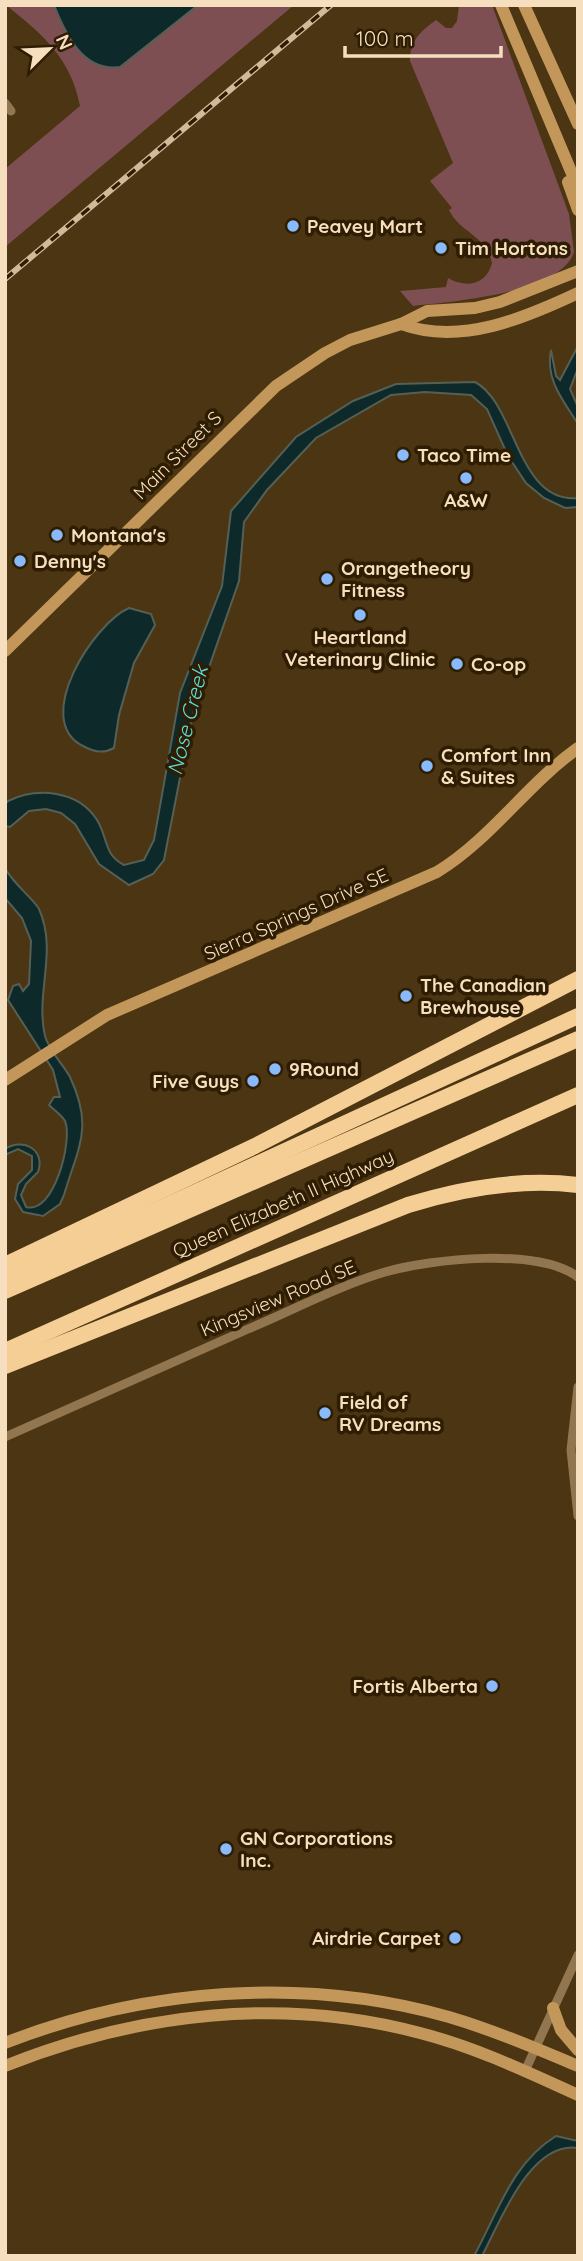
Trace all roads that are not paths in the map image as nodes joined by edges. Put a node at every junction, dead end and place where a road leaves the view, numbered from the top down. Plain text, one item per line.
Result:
1 (501, 5) edge
2 (524, 5) edge
3 (534, 89) junction
4 (5, 103) edge
5 (11, 111) dead end
6 (578, 124) edge
7 (578, 188) edge
8 (578, 210) edge
9 (578, 261) edge
10 (578, 271) edge
11 (550, 284) junction
12 (578, 293) edge
13 (578, 303) edge
14 (535, 313) junction
15 (401, 324) junction
16 (5, 651) edge
17 (578, 748) edge
18 (578, 979) edge
19 (578, 1016) edge
20 (578, 1039) edge
21 (5, 1080) edge
22 (578, 1095) edge
23 (578, 1185) edge
24 (5, 1265) edge
25 (578, 1277) edge
26 (5, 1280) edge
27 (5, 1291) edge
28 (5, 1350) edge
29 (5, 1366) edge
30 (578, 1387) edge
31 (5, 1437) edge
32 (578, 1517) edge
33 (578, 1955) edge
34 (553, 2008) junction
35 (5, 2043) edge
36 (535, 2049) junction
37 (578, 2050) edge
38 (5, 2066) edge
39 (578, 2066) edge
40 (525, 2071) junction
41 (578, 2095) edge

1 - 3 main road
2 - 6 main road
3 - 7 main road
3 - 8 main road
4 - 5 street
9 - 11 main road
10 - 11 main road, Main Street S
11 - 15 main road, Main Street S
12 - 14 main road, Main Street S
13 - 14 main road
14 - 15 main road, Main Street S
15 - 16 main road, Main Street S
17 - 21 main road, Sierra Springs Drive SE
18 - 24 highway
19 - 26 highway
20 - 27 highway, Queen Elizabeth II Highway
22 - 28 highway, Queen Elizabeth II Highway
23 - 29 highway
25 - 31 street, Kingsview Road SE
30 - 32 street
33 - 34 street
34 - 36 street
34 - 37 main road
35 - 36 main road
36 - 39 main road
36 - 40 street
38 - 40 main road
40 - 41 main road

